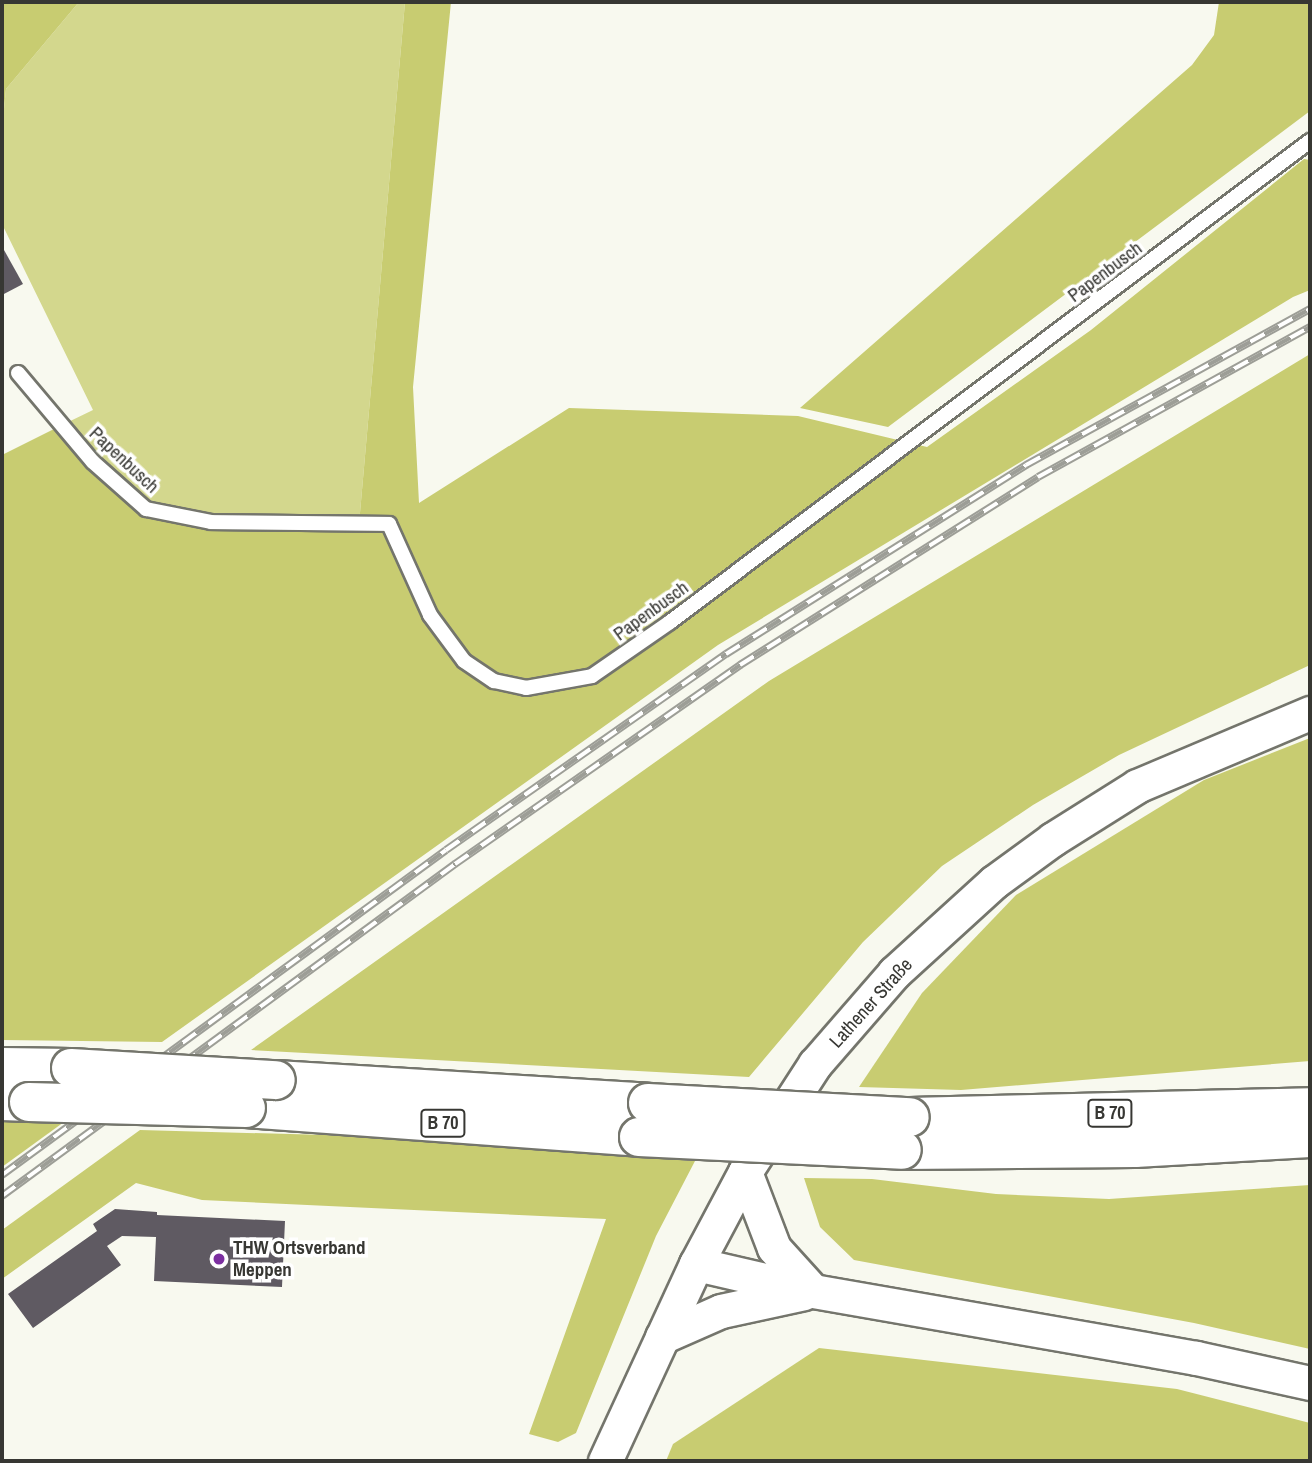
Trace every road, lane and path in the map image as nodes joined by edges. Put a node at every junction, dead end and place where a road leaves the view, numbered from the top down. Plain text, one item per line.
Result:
1 (1310, 141) edge
2 (18, 373) dead end
3 (1310, 713) edge
4 (2, 1067) edge
5 (15, 1101) edge
6 (1310, 1107) edge
7 (643, 1120) junction
8 (906, 1133) junction
9 (1310, 1138) edge
10 (745, 1172) junction
11 (696, 1264) junction
12 (813, 1291) junction
13 (662, 1337) junction
14 (1310, 1383) edge
15 (605, 1461) edge

1 - 2 lane, Papenbusch
3 - 10 street, Lathener Straße
4 - 7 highway, B 70, bridge
5 - 7 highway, B 70, bridge
6 - 8 highway, B 70
7 - 8 highway, B 70, bridge
8 - 9 highway, B 70
10 - 11 street, Lathener Straße
10 - 12 street
11 - 12 street
11 - 13 street, Lathener Straße
12 - 13 street
12 - 14 street
13 - 15 street, Lathener Straße

